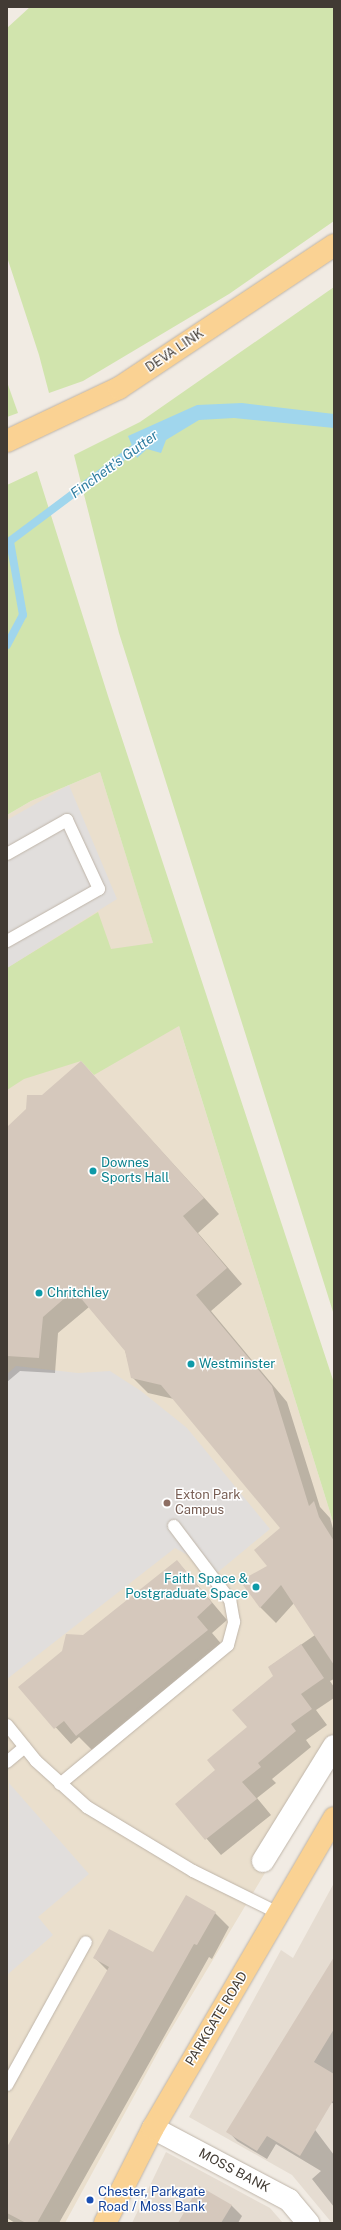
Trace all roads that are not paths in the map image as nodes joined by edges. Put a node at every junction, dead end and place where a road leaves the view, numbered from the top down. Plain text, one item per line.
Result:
1 (334, 245) edge
2 (7, 441) edge
3 (7, 854) edge
4 (7, 941) edge
5 (174, 1526) dead end
6 (7, 1725) edge
7 (334, 1746) edge
8 (25, 1747) junction
9 (7, 1762) edge
10 (60, 1784) junction
11 (334, 1818) edge
12 (263, 1861) dead end
13 (280, 1914) junction
14 (86, 1942) dead end
15 (7, 2084) edge
16 (153, 2128) junction
17 (105, 2223) edge
18 (308, 2223) edge

1 - 2 main road, DEVA LINK
3 - 4 lane
5 - 10 lane
6 - 8 lane
7 - 12 street
8 - 9 lane
8 - 10 lane
10 - 13 lane
11 - 13 main road, PARKGATE ROAD
13 - 16 main road, PARKGATE ROAD
14 - 15 lane
16 - 17 main road, PARKGATE ROAD
16 - 18 street, MOSS BANK

